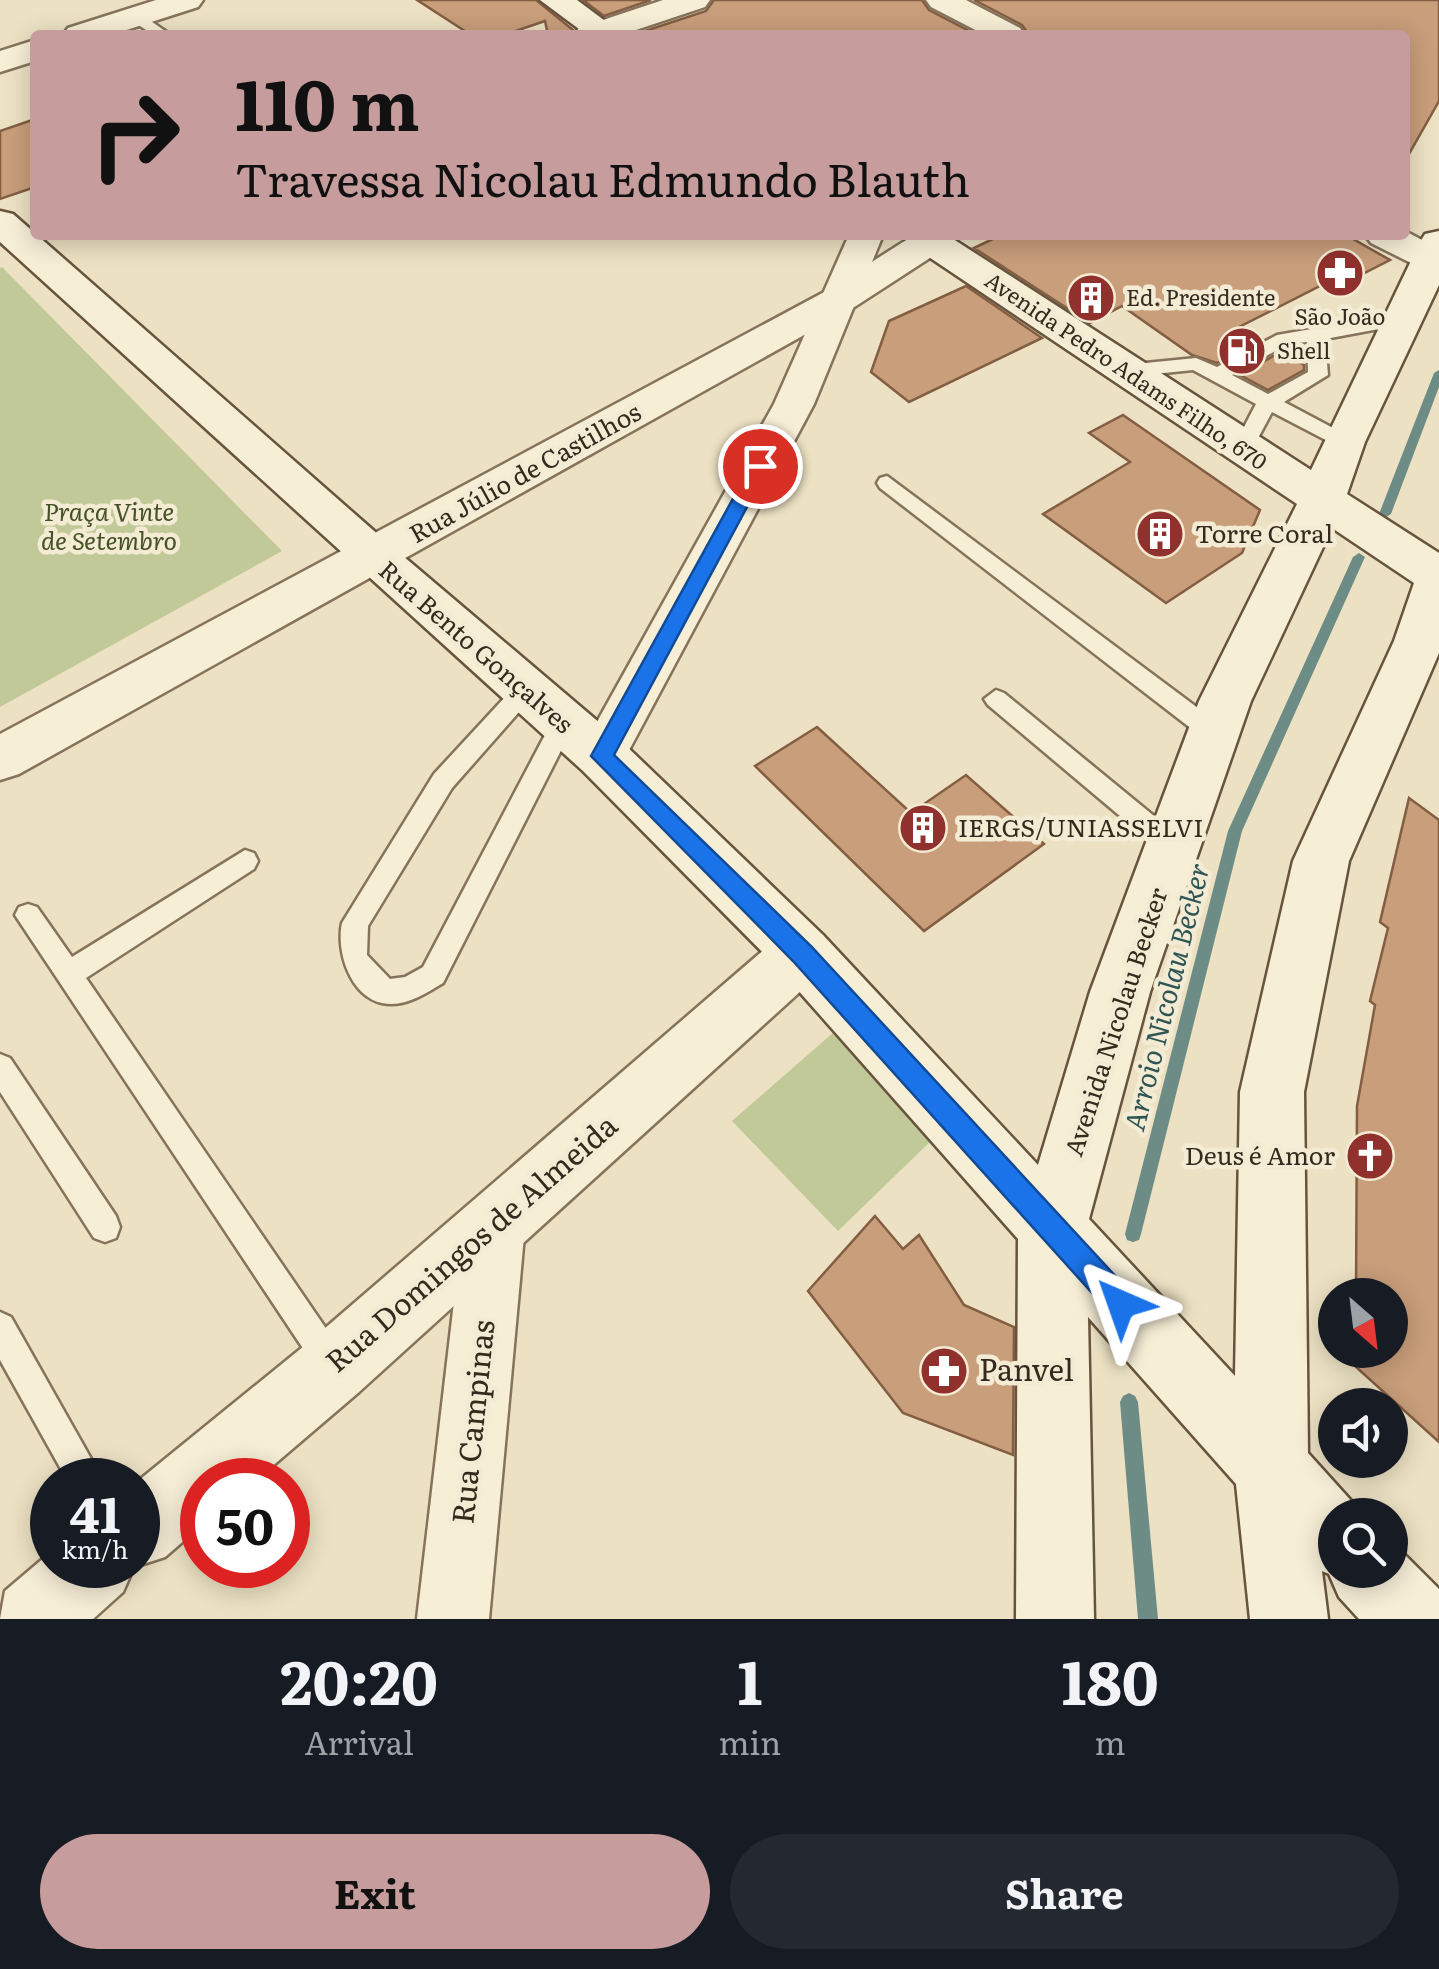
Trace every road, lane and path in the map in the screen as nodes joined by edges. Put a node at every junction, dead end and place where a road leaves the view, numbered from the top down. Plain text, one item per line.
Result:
1 (187, 0) edge
2 (556, 0) edge
3 (694, 0) edge
4 (942, 0) edge
5 (134, 16) junction
6 (93, 30) edge
7 (156, 30) edge
8 (595, 30) edge
9 (611, 30) edge
10 (999, 30) edge
11 (30, 52) edge
12 (0, 62) edge
13 (12, 231) edge
14 (864, 240) edge
15 (926, 240) edge
16 (934, 240) edge
17 (1396, 240) edge
18 (1436, 256) edge
19 (842, 298) junction
20 (1404, 319) junction
21 (1322, 333) junction
22 (1125, 371) junction
23 (1216, 376) junction
24 (1266, 404) junction
25 (1343, 442) junction
26 (1243, 448) junction
27 (887, 482) dead end
28 (1322, 501) junction
29 (373, 557) junction
30 (1439, 578) edge
31 (526, 689) junction
32 (996, 700) dead end
33 (1214, 733) junction
34 (582, 740) junction
35 (0, 760) edge
36 (1174, 846) junction
37 (245, 861) dead end
38 (28, 915) dead end
39 (802, 953) junction
40 (70, 973) junction
41 (0, 1067) edge
42 (494, 1225) junction
43 (105, 1227) dead end
44 (1052, 1230) junction
45 (0, 1328) edge
46 (334, 1367) junction
47 (74, 1458) edge
48 (1271, 1466) junction
49 (160, 1512) edge
50 (1318, 1519) edge
51 (69, 1588) edge
52 (1384, 1588) edge
53 (33, 1619) edge
54 (453, 1619) edge
55 (1056, 1619) edge
56 (1289, 1619) edge
57 (1414, 1619) edge

1 - 5 main road
2 - 8 main road
3 - 9 main road
4 - 10 main road
5 - 6 main road
5 - 7 lane
11 - 12 main road
13 - 29 main road, Rua Bento Gonçalves
14 - 19 street
15 - 19 main road, Rua Júlio de Castilhos
16 - 22 main road, Avenida Pedro Adams Filho, 670
17 - 18 main road
18 - 20 main road, Avenida Nicolau Becker
19 - 29 main road, Rua Júlio de Castilhos
19 - 34 street
20 - 21 lane
20 - 25 main road, Avenida Nicolau Becker
21 - 23 lane
21 - 24 lane
22 - 23 lane
22 - 26 main road, Avenida Pedro Adams Filho, 670
23 - 24 lane
24 - 25 lane
24 - 26 lane
25 - 28 main road, Avenida Nicolau Becker
26 - 28 main road, Avenida Pedro Adams Filho, 670
27 - 33 lane
28 - 30 main road, Avenida Pedro Adams Filho, 670
28 - 33 main road, Avenida Nicolau Becker
29 - 31 main road, Rua Bento Gonçalves
29 - 35 main road, Rua Júlio de Castilhos
30 - 48 main road
31 - 34 main road, Rua Bento Gonçalves
31 - 34 lane
32 - 36 lane
33 - 36 main road, Avenida Nicolau Becker
34 - 39 main road, Rua Bento Gonçalves
36 - 44 main road, Avenida Nicolau Becker
37 - 40 lane
38 - 40 lane
39 - 42 main road, Rua Domingos de Almeida
39 - 44 main road, Rua Bento Gonçalves
40 - 46 lane
41 - 43 lane
42 - 46 main road, Rua Domingos de Almeida
42 - 54 street, Rua Campinas
44 - 48 main road, Rua Bento Gonçalves
44 - 55 main road, Avenida Nicolau Becker
45 - 47 lane
46 - 49 main road, Rua Domingos de Almeida
48 - 50 main road, Rua Bento Gonçalves
48 - 56 main road
51 - 53 main road
52 - 57 main road

